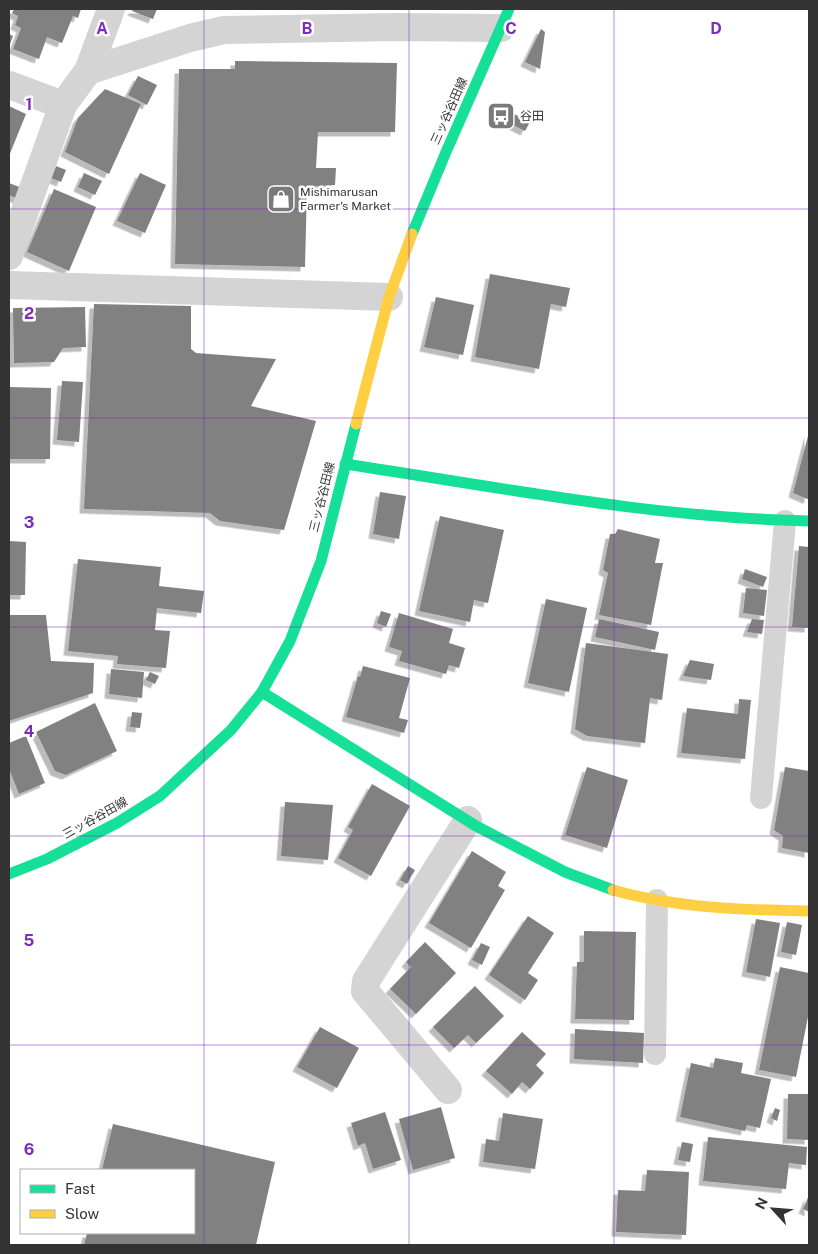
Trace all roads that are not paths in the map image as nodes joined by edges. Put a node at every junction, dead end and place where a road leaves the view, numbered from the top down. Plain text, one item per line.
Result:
1 (111, 9) edge
2 (505, 18) edge
3 (88, 70) junction
4 (9, 85) edge
5 (63, 105) junction
6 (9, 256) edge
7 (9, 285) edge
8 (389, 297) junction
9 (345, 464) junction
10 (785, 521) junction
11 (809, 521) edge
12 (262, 692) junction
13 (761, 798) dead end
14 (468, 820) junction
15 (9, 874) edge
16 (657, 900) junction
17 (809, 912) edge
18 (656, 1054) dead end
19 (448, 1090) dead end

1 - 3 street
2 - 3 street
2 - 8 street, 三ッ谷谷田線
3 - 5 street
4 - 5 street
5 - 6 street
7 - 8 street
8 - 9 street, 三ッ谷谷田線
9 - 10 street
9 - 12 street, 三ッ谷谷田線
10 - 11 street
10 - 13 lane
12 - 14 street
12 - 15 street, 三ッ谷谷田線
14 - 16 street
14 - 19 street
16 - 17 street
16 - 18 lane

